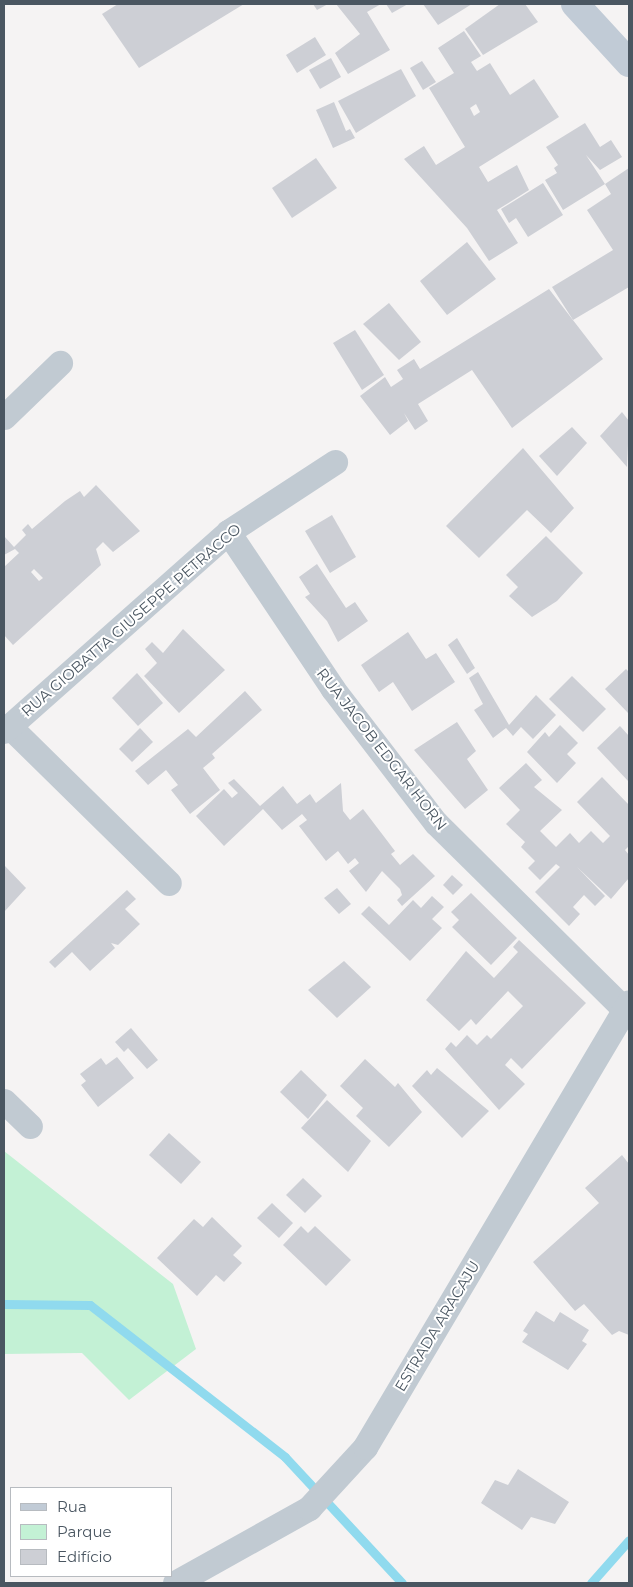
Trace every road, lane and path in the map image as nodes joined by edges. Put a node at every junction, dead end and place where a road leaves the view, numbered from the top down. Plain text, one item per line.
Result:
1 (575, 4) edge
2 (629, 63) edge
3 (60, 363) dead end
4 (4, 418) edge
5 (335, 462) dead end
6 (228, 532) junction
7 (6, 728) edge
8 (169, 883) dead end
9 (627, 1006) edge
10 (4, 1101) edge
11 (30, 1126) dead end
12 (175, 1583) edge

1 - 2 main road
3 - 4 street
5 - 6 street, RUA GIOBATTA GIUSEPPE PETRACCO
6 - 7 street, RUA GIOBATTA GIUSEPPE PETRACCO
6 - 9 street, RUA JACOB EDGAR HORN
7 - 8 street
9 - 12 street, ESTRADA ARACAJU
10 - 11 street

